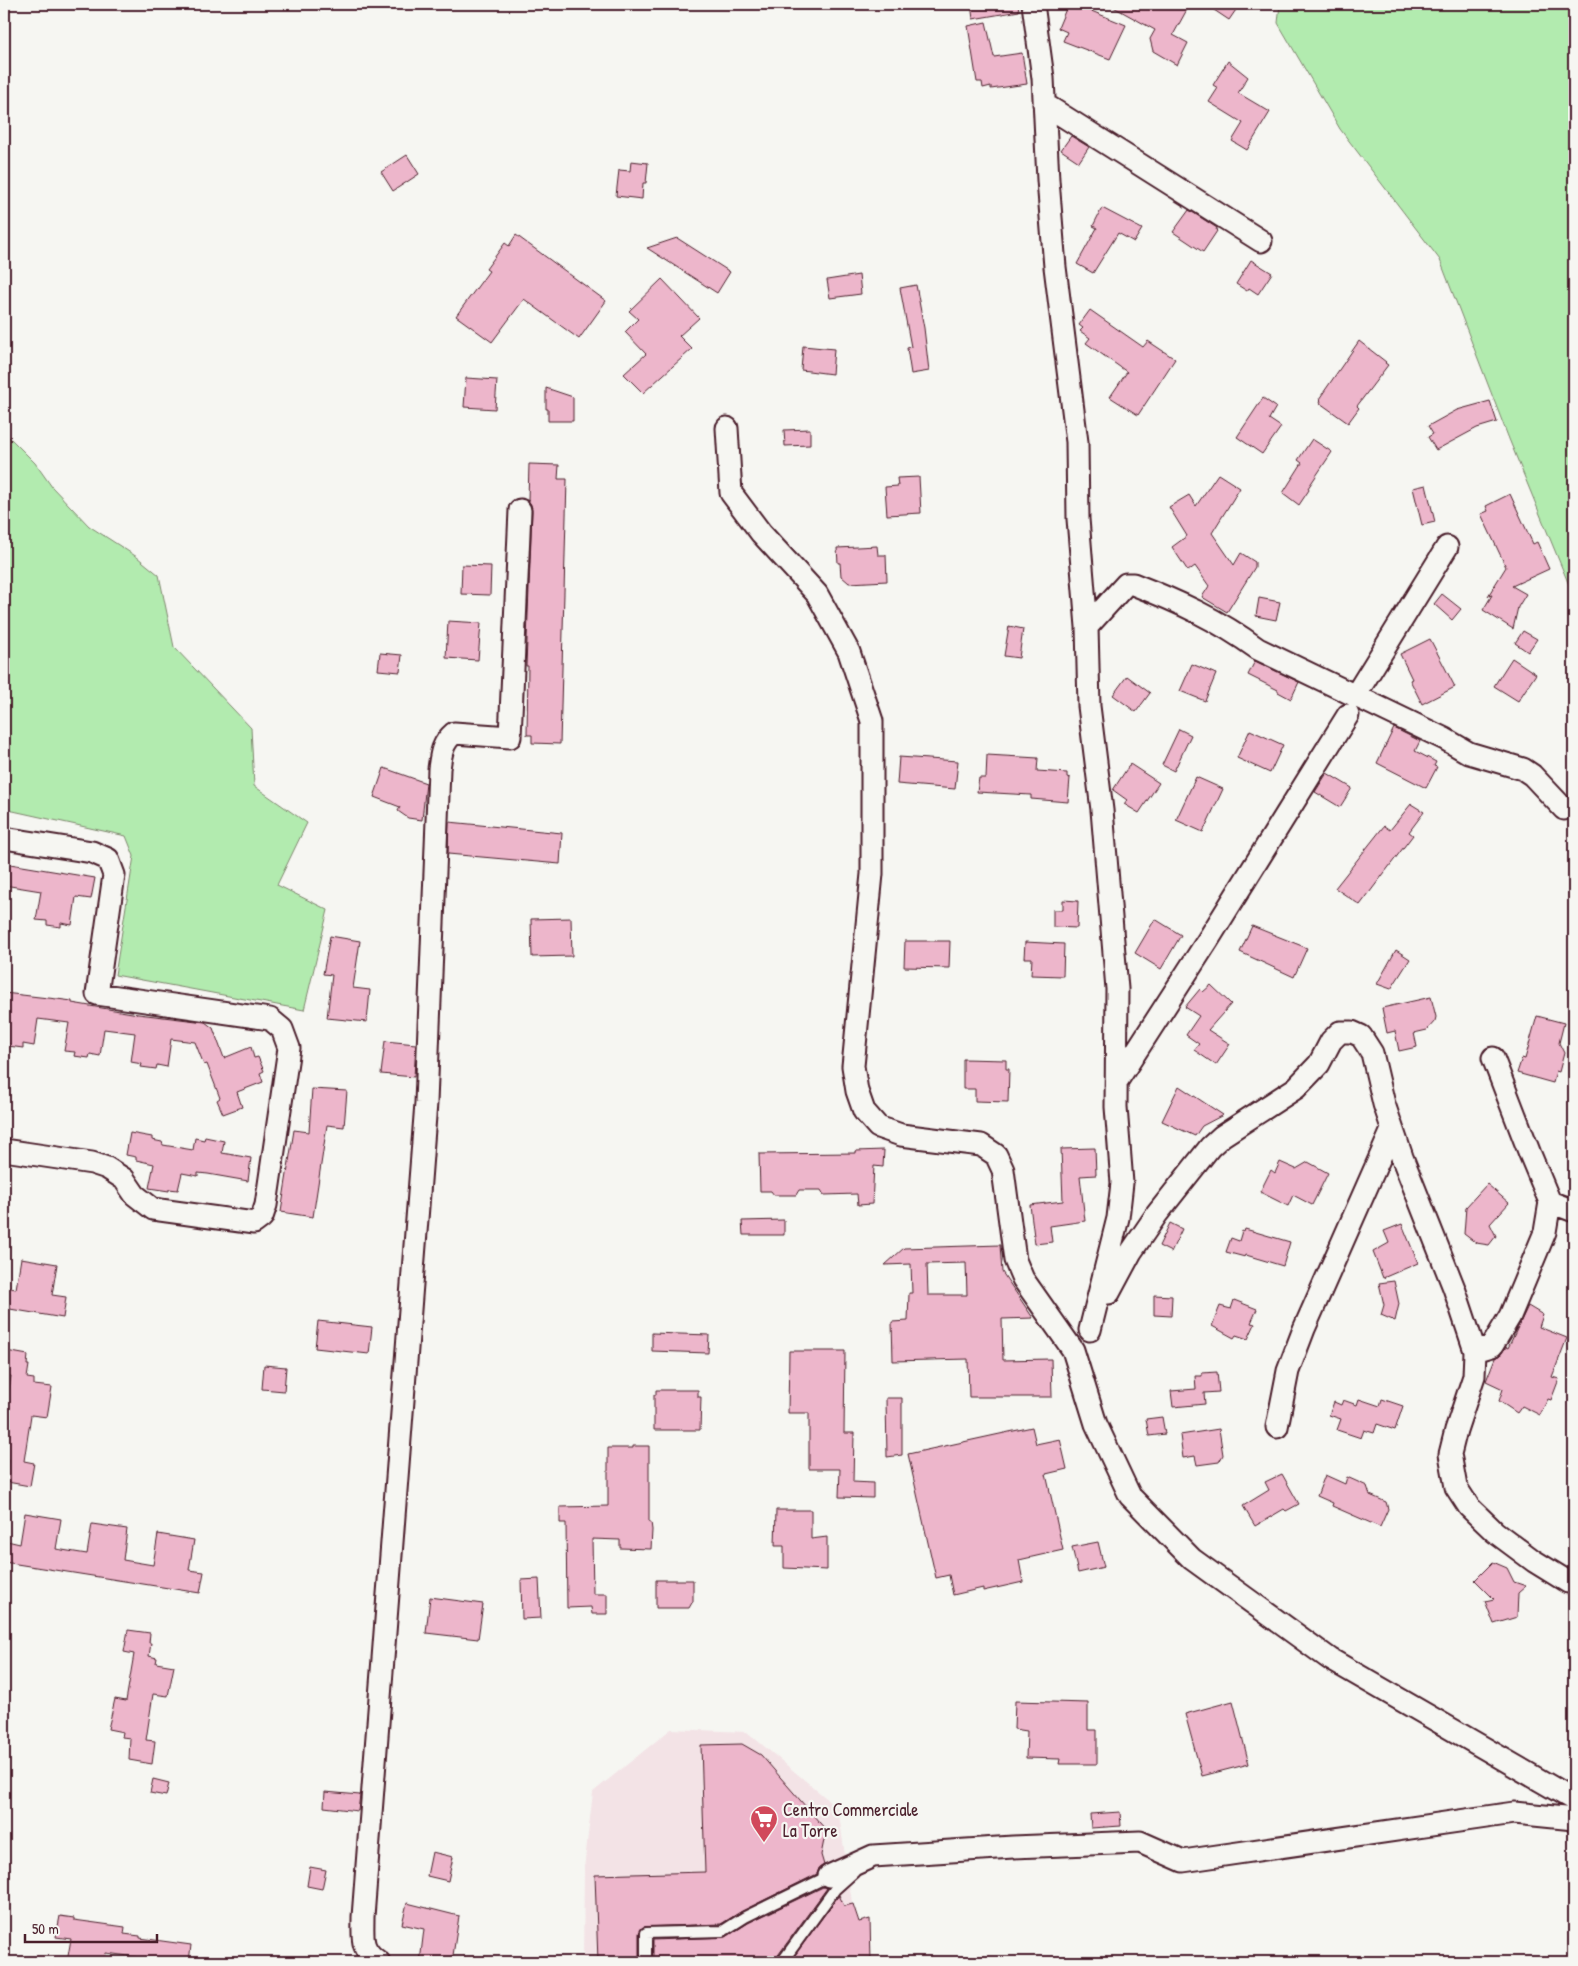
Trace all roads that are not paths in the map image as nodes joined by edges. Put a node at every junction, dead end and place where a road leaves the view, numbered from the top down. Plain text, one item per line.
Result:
1 (1033, 4) edge
2 (1044, 104) junction
3 (1261, 241) dead end
4 (727, 428) dead end
5 (520, 510) dead end
6 (1447, 546) dead end
7 (1088, 627) junction
8 (1352, 705) junction
9 (1564, 810) dead end
10 (4, 838) edge
11 (1493, 1058) dead end
12 (1117, 1081) junction
13 (1392, 1130) junction
14 (4, 1150) edge
15 (1550, 1202) junction
16 (1574, 1211) edge
17 (1090, 1330) junction
18 (1475, 1351) junction
19 (1076, 1361) junction
20 (1277, 1427) dead end
21 (1574, 1583) edge
22 (1574, 1800) edge
23 (1574, 1819) edge
24 (873, 1856) junction
25 (829, 1876) joint
26 (379, 1962) edge
27 (646, 1962) edge
28 (782, 1962) edge

1 - 2 street
2 - 3 street
2 - 7 street
4 - 19 street
5 - 26 street
6 - 8 street
7 - 8 street
7 - 12 street
8 - 9 street
8 - 12 street
10 - 14 street
11 - 15 street
12 - 17 street
13 - 17 street
13 - 18 street
13 - 20 street
15 - 16 street
15 - 18 street
17 - 19 street
18 - 21 street
19 - 22 street
23 - 24 street
24 - 25 street
24 - 28 lane
25 - 27 lane

